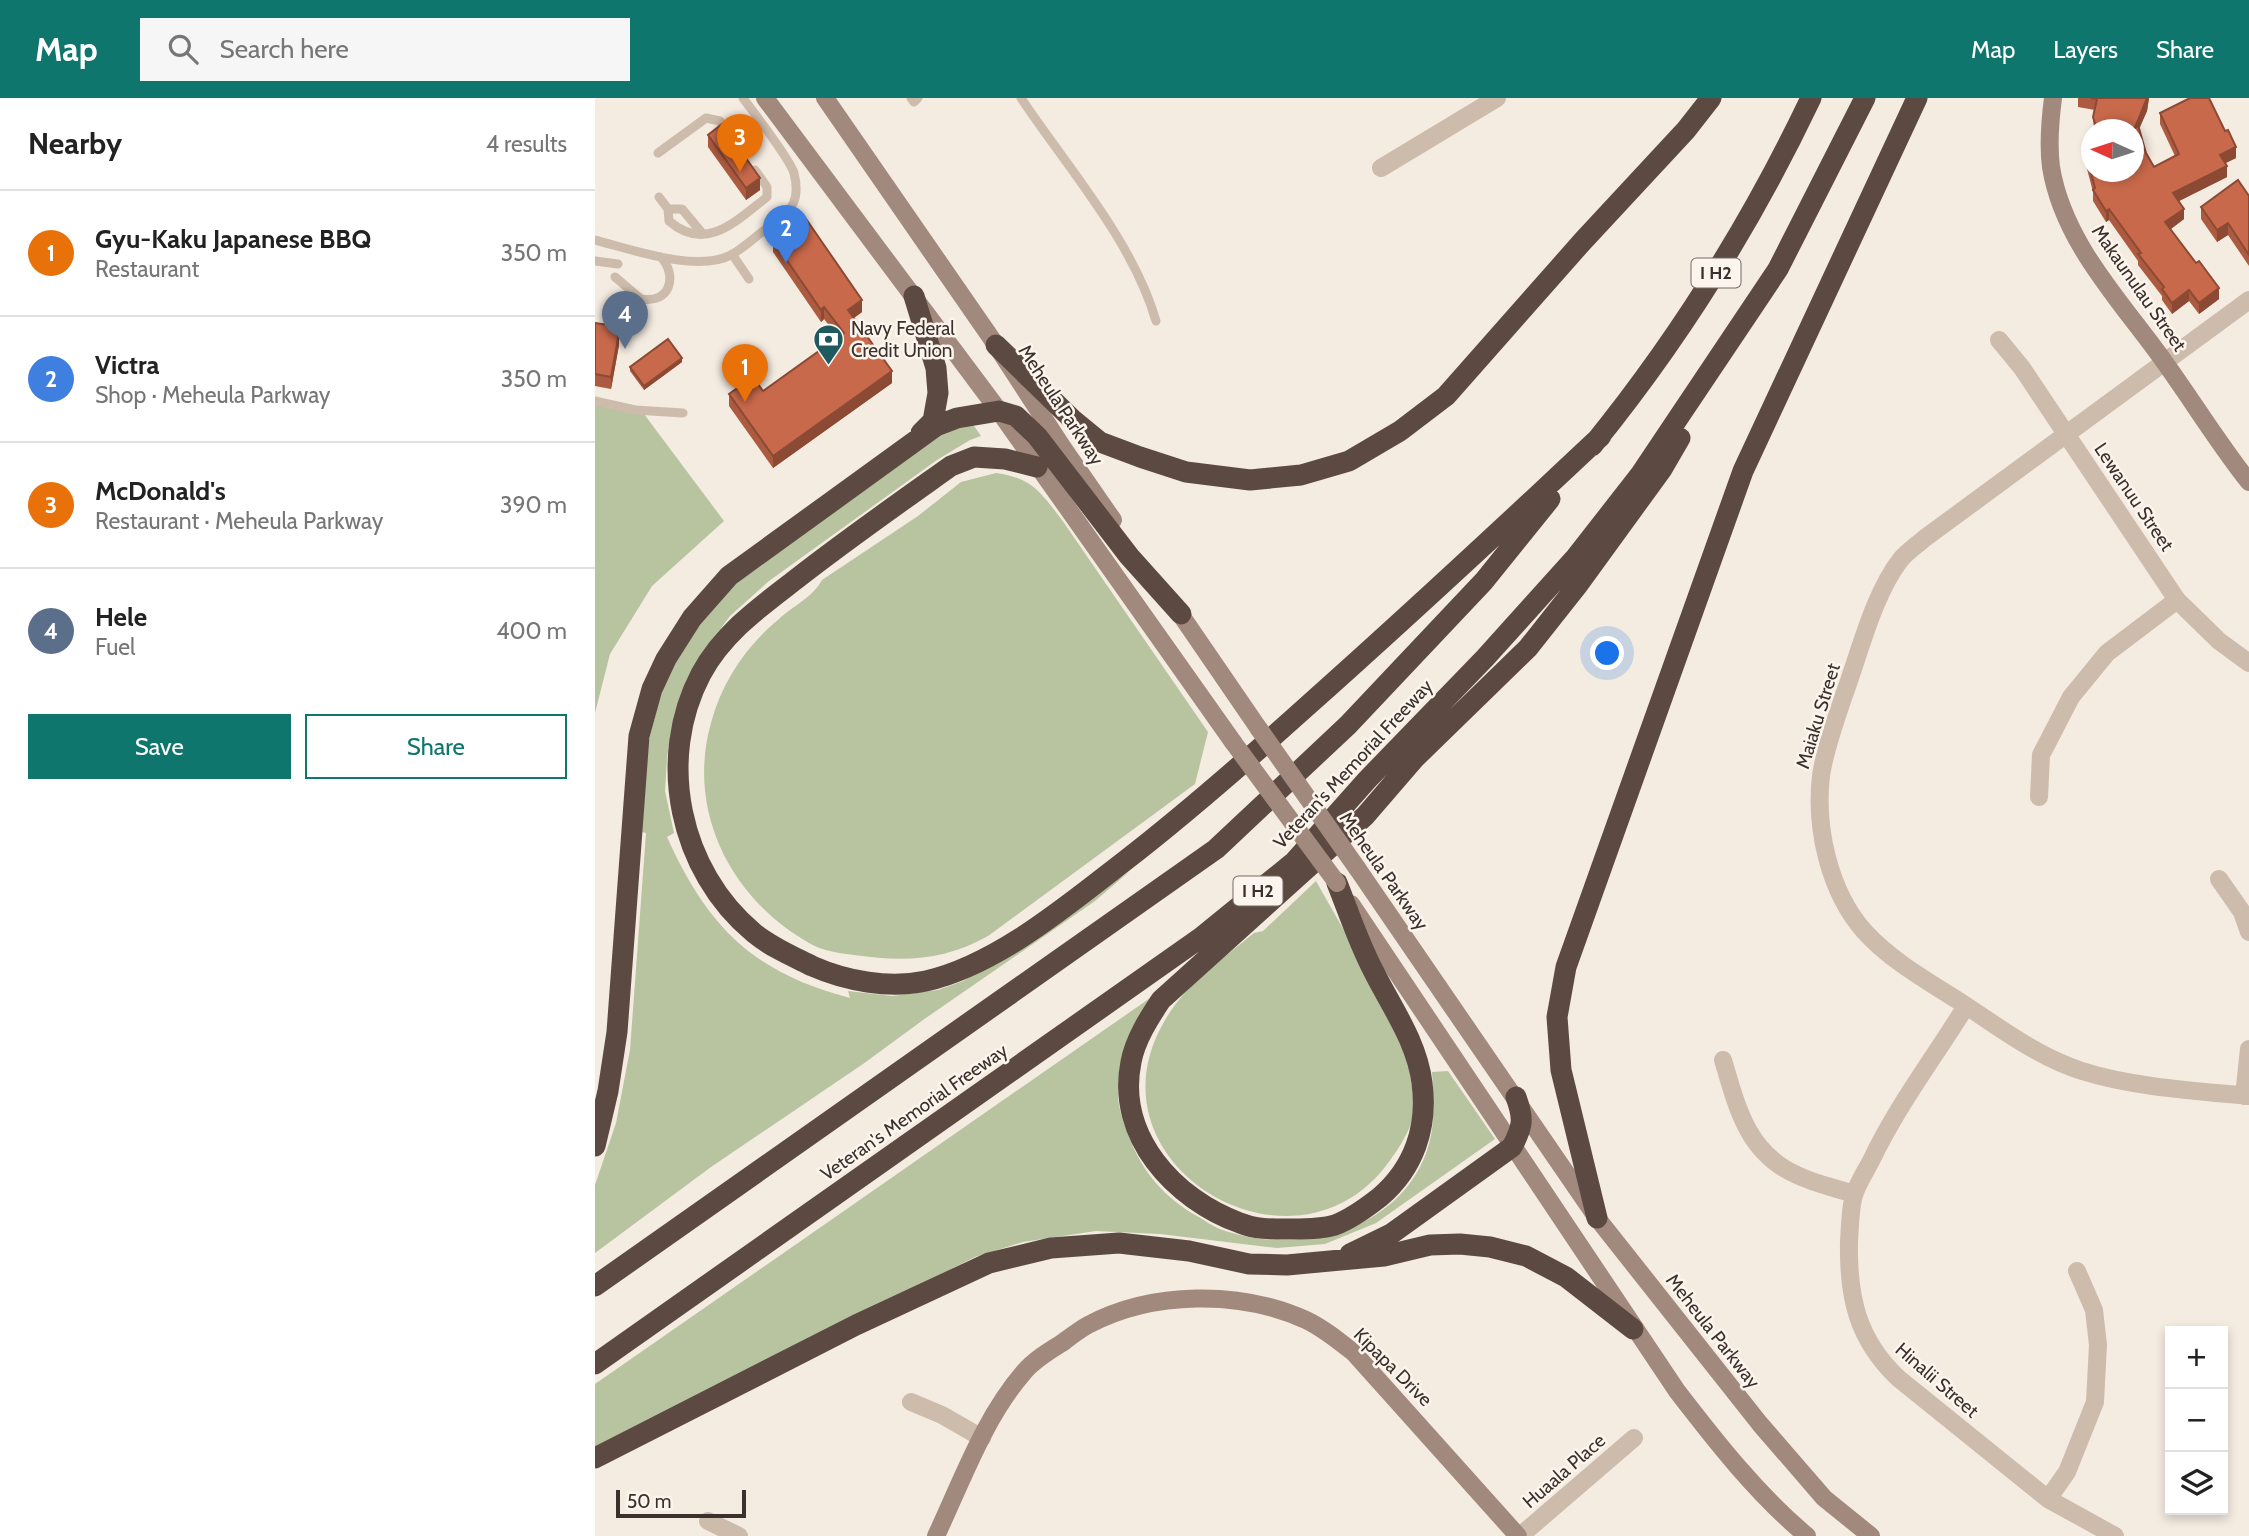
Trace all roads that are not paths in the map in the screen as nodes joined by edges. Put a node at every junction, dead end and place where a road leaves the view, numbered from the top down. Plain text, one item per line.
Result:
1 (743, 98) edge
2 (765, 98) edge
3 (825, 98) edge
4 (911, 98) edge
5 (918, 98) edge
6 (1021, 98) edge
7 (1497, 98) edge
8 (1711, 98) edge
9 (1811, 98) edge
10 (1865, 98) edge
11 (1917, 98) edge
12 (2053, 98) edge
13 (735, 143) edge
14 (658, 153) dead end
15 (751, 165) edge
16 (1381, 168) dead end
17 (659, 197) dead end
18 (668, 209) junction
19 (702, 233) junction
20 (595, 240) edge
21 (732, 254) junction
22 (661, 256) junction
23 (595, 261) edge
24 (618, 264) dead end
25 (1778, 269) junction
26 (615, 277) dead end
27 (749, 279) dead end
28 (914, 296) junction
29 (2249, 300) edge
30 (1156, 321) dead end
31 (1999, 340) dead end
32 (996, 345) junction
33 (2165, 362) junction
34 (595, 401) edge
35 (999, 411) junction
36 (683, 413) dead end
37 (2067, 435) junction
38 (1601, 436) junction
39 (915, 440) junction
40 (1037, 467) junction
41 (2249, 482) edge
42 (2177, 600) junction
43 (1181, 614) junction
44 (2249, 663) edge
45 (2039, 797) dead end
46 (2219, 879) dead end
47 (1337, 883) junction
48 (2249, 932) edge
49 (1966, 1006) junction
50 (2249, 1049) edge
51 (1723, 1060) dead end
52 (2246, 1096) edge
53 (1516, 1097) junction
54 (595, 1146) edge
55 (1512, 1147) junction
56 (1854, 1194) junction
57 (1597, 1218) junction
58 (1318, 1263) junction
59 (2077, 1270) dead end
60 (595, 1286) edge
61 (1633, 1329) junction
62 (595, 1364) edge
63 (911, 1402) dead end
64 (982, 1438) junction
65 (1634, 1438) dead end
66 (595, 1458) edge
67 (2048, 1499) junction
68 (708, 1521) dead end
69 (739, 1536) edge
70 (936, 1536) edge
71 (1519, 1536) edge
72 (1807, 1536) edge
73 (1871, 1536) edge
74 (2115, 1536) edge

1 - 21 lane
2 - 28 main road
3 - 32 main road, Meheula Parkway
4 - 5 lane
6 - 30 lane
7 - 16 street
8 - 32 highway
9 - 38 highway, Veteran's Memorial Freeway / I H2
10 - 25 highway, Veteran's Memorial Freeway / I H2
11 - 57 highway
12 - 33 main road, Makaunulau Street
13 - 14 lane
15 - 19 lane
17 - 18 lane
18 - 19 lane
18 - 19 lane
20 - 22 lane
21 - 22 lane
21 - 27 lane
22 - 26 lane
23 - 24 lane
25 - 47 highway
25 - 62 highway, Veteran's Memorial Freeway / I H2
28 - 35 main road
28 - 39 highway
29 - 33 street, Maiaku Street
31 - 37 street, Lewanuu Street
32 - 43 main road, Meheula Parkway
33 - 37 street, Maiaku Street
33 - 41 main road, Makaunulau Street
34 - 36 lane
35 - 39 highway
35 - 40 main road
35 - 43 highway
37 - 42 street, Lewanuu Street
37 - 49 street, Maiaku Street
38 - 40 highway
38 - 60 highway, Veteran's Memorial Freeway / I H2
39 - 54 highway
40 - 47 main road, bridge
42 - 44 street, Lewanuu Street
42 - 45 street
43 - 53 main road, Meheula Parkway, bridge
46 - 48 street
47 - 55 main road
49 - 52 street, Maiaku Street
49 - 56 street, Hinalii Street
50 - 52 street
51 - 56 street
53 - 55 highway
53 - 57 main road, Meheula Parkway
55 - 58 highway
55 - 61 main road
56 - 67 street, Hinalii Street
57 - 73 main road, Meheula Parkway
58 - 61 highway
58 - 66 highway
59 - 67 street
61 - 72 main road
63 - 64 street
64 - 70 main road, Kipapa Drive
64 - 71 main road, Kipapa Drive
65 - 71 street, Huaala Place
67 - 74 street, Hinalii Street
68 - 69 street

